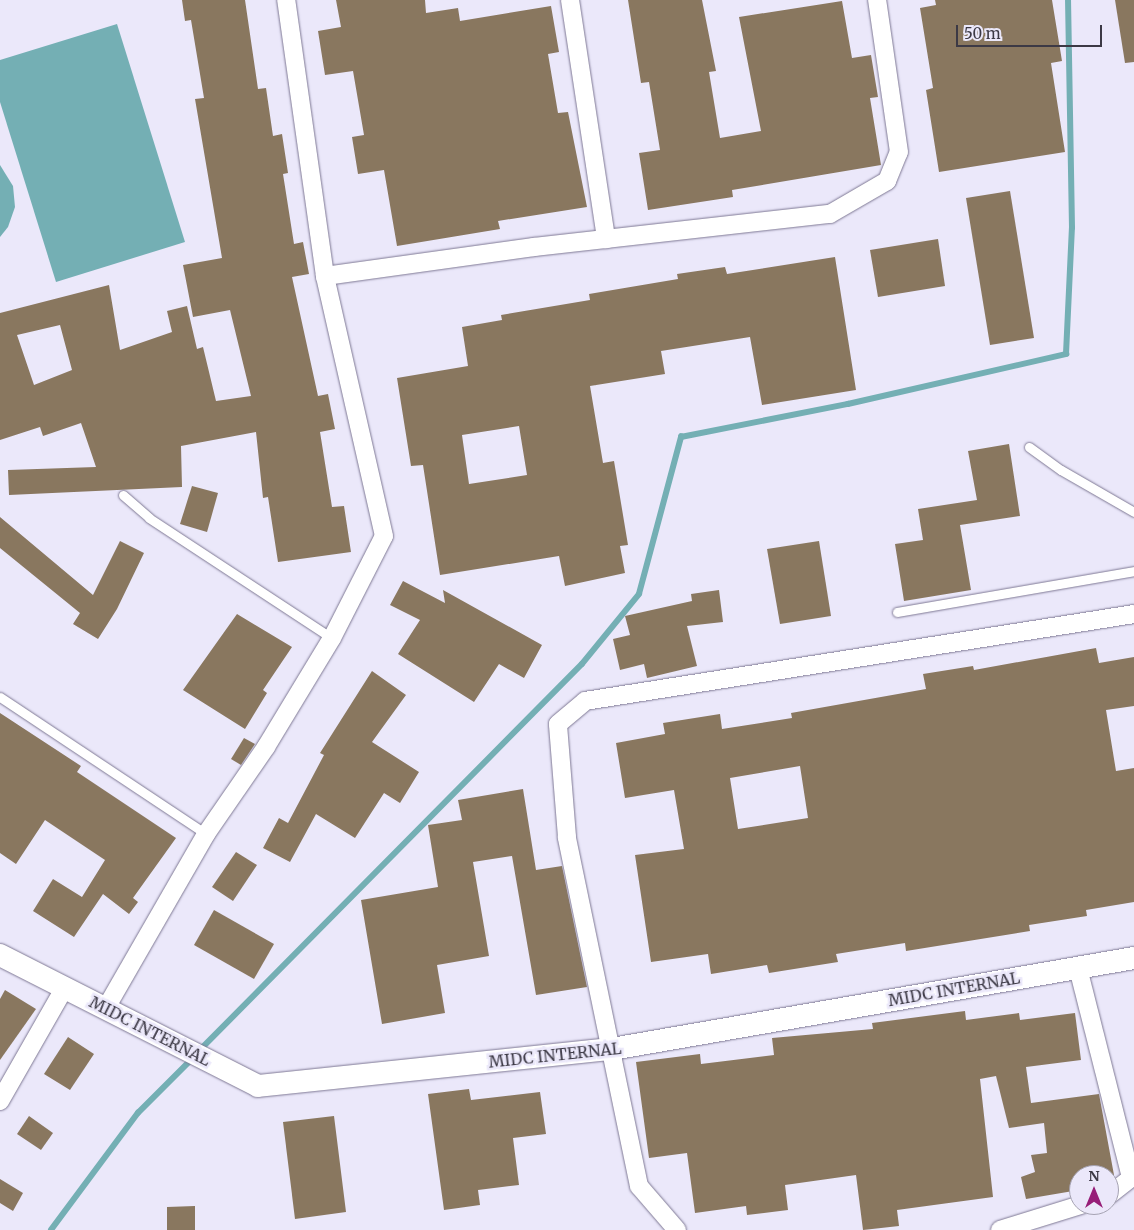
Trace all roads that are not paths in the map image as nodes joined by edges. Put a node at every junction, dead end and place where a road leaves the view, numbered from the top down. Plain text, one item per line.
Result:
1 (286, 0) edge
2 (570, 0) edge
3 (877, 0) edge
4 (606, 239) junction
5 (325, 276) junction
6 (1029, 447) dead end
7 (123, 495) dead end
8 (1134, 512) edge
9 (1134, 571) edge
10 (897, 612) dead end
11 (1134, 614) edge
12 (332, 638) junction
13 (0, 697) edge
14 (206, 834) junction
15 (0, 956) edge
16 (1134, 958) edge
17 (1078, 968) junction
18 (65, 987) junction
19 (106, 1008) junction
20 (612, 1049) junction
21 (0, 1101) edge
22 (1119, 1187) edge
23 (1069, 1209) edge
24 (677, 1230) edge
25 (1000, 1230) edge

1 - 5 street
2 - 4 street
3 - 4 street
4 - 5 street
5 - 12 street
6 - 8 lane
7 - 12 lane
9 - 10 lane
11 - 20 street
12 - 14 street
13 - 14 lane
14 - 19 street
15 - 18 street, MIDC INTERNAL
16 - 17 street, MIDC INTERNAL
17 - 20 street, MIDC INTERNAL
17 - 22 street
18 - 19 street, MIDC INTERNAL
18 - 21 street
19 - 20 street, MIDC INTERNAL
20 - 24 street
23 - 25 street

